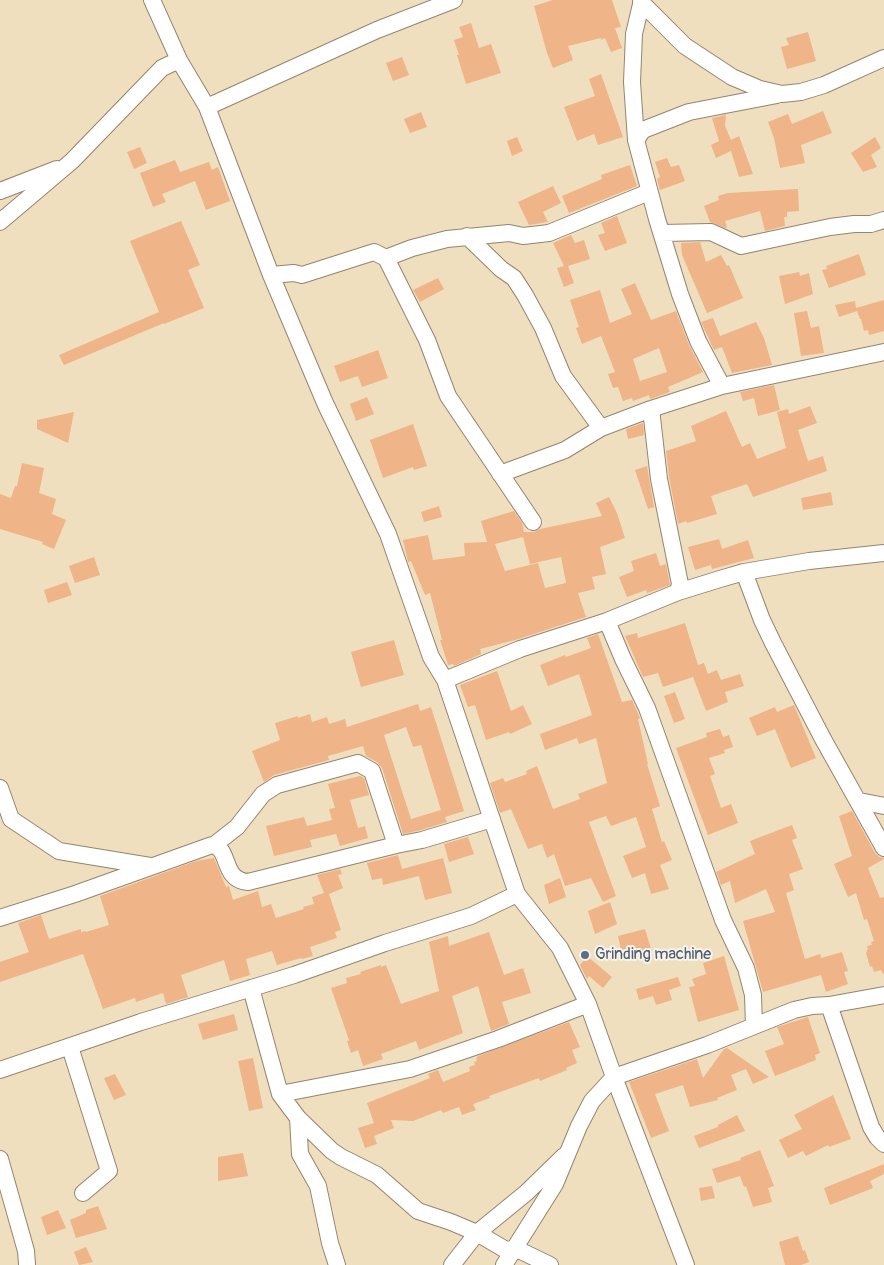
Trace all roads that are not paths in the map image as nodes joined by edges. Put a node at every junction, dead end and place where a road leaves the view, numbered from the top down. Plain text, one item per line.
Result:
1 (152, 0) edge
2 (454, 0) edge
3 (642, 1) edge
4 (884, 58) edge
5 (179, 60) junction
6 (782, 94) junction
7 (206, 107) junction
8 (636, 140) junction
9 (72, 161) junction
10 (0, 190) edge
11 (650, 192) junction
12 (884, 220) edge
13 (0, 222) edge
14 (662, 233) junction
15 (467, 236) junction
16 (386, 258) junction
17 (271, 275) junction
18 (884, 352) edge
19 (722, 386) junction
20 (651, 409) junction
21 (601, 428) junction
22 (500, 474) junction
23 (533, 522) dead end
24 (884, 553) edge
25 (744, 572) junction
26 (678, 592) junction
27 (607, 621) junction
28 (444, 680) junction
29 (0, 788) edge
30 (859, 802) junction
31 (884, 806) edge
32 (492, 819) junction
33 (214, 845) junction
34 (396, 845) junction
35 (884, 848) edge
36 (152, 866) junction
37 (517, 894) junction
38 (0, 918) edge
39 (251, 988) junction
40 (884, 995) edge
41 (588, 1004) junction
42 (829, 1005) junction
43 (754, 1026) junction
44 (70, 1047) junction
45 (0, 1070) edge
46 (614, 1077) junction
47 (280, 1094) junction
48 (298, 1118) junction
49 (884, 1144) edge
50 (570, 1150) junction
51 (0, 1159) edge
52 (84, 1193) dead end
53 (477, 1233) junction
54 (514, 1249) junction
55 (681, 1263) edge
56 (27, 1264) edge
57 (337, 1265) edge
58 (452, 1265) edge
59 (504, 1265) edge
60 (550, 1265) edge

1 - 5 street
2 - 7 street
3 - 6 street
3 - 8 street
4 - 6 street
5 - 7 street
5 - 9 street
6 - 8 street
7 - 17 street
8 - 11 street
9 - 10 street
9 - 13 street
11 - 14 street
11 - 15 street
12 - 14 street
14 - 19 street
15 - 16 street
15 - 21 street
16 - 17 street
16 - 22 street
17 - 28 street
18 - 19 street
19 - 20 street
20 - 21 street
20 - 26 street
21 - 22 street
22 - 23 street
24 - 25 street
25 - 26 street
25 - 30 street
26 - 27 street
27 - 28 street
27 - 43 street
28 - 32 street
29 - 36 street
30 - 31 street
30 - 35 street
32 - 34 street
32 - 37 street
33 - 34 street
33 - 34 street
33 - 36 street
36 - 38 street
37 - 39 street
37 - 41 street
39 - 44 street
39 - 47 street
40 - 42 street
41 - 46 street
41 - 47 street
42 - 43 street
42 - 49 street
43 - 46 street
44 - 45 street
44 - 52 street
46 - 50 street
46 - 55 street
47 - 48 street
48 - 53 street
48 - 57 street
50 - 53 street
50 - 54 street
51 - 56 street
53 - 54 street
53 - 58 street
54 - 59 street
54 - 60 street

